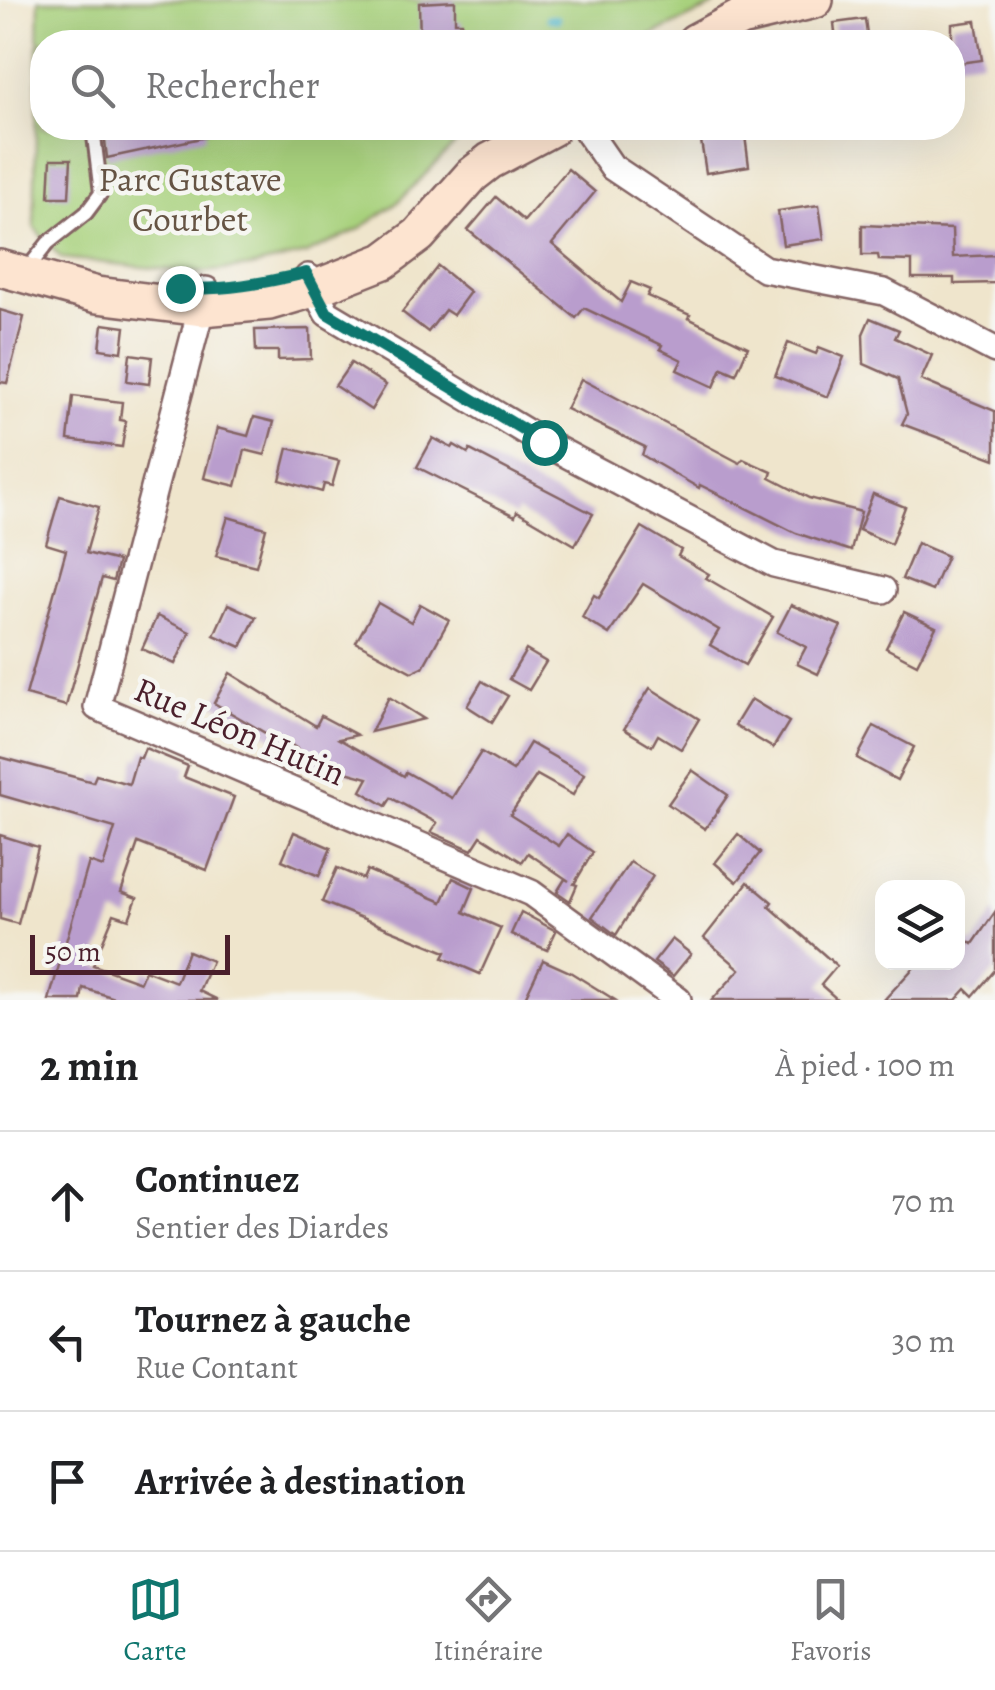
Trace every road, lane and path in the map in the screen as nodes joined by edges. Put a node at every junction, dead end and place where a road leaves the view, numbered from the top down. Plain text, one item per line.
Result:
1 (815, 0) edge
2 (737, 9) edge
3 (711, 30) edge
4 (94, 140) edge
5 (498, 140) edge
6 (529, 140) edge
7 (593, 140) edge
8 (12, 271) edge
9 (310, 281) junction
10 (204, 299) junction
11 (995, 350) edge
12 (883, 590) dead end
13 (678, 1000) edge

1 - 2 main road
2 - 3 main road
4 - 8 lane
5 - 9 main road
6 - 9 main road
7 - 11 street
8 - 10 main road
9 - 10 main road
9 - 12 street
10 - 13 street, Rue Léon Hutin

